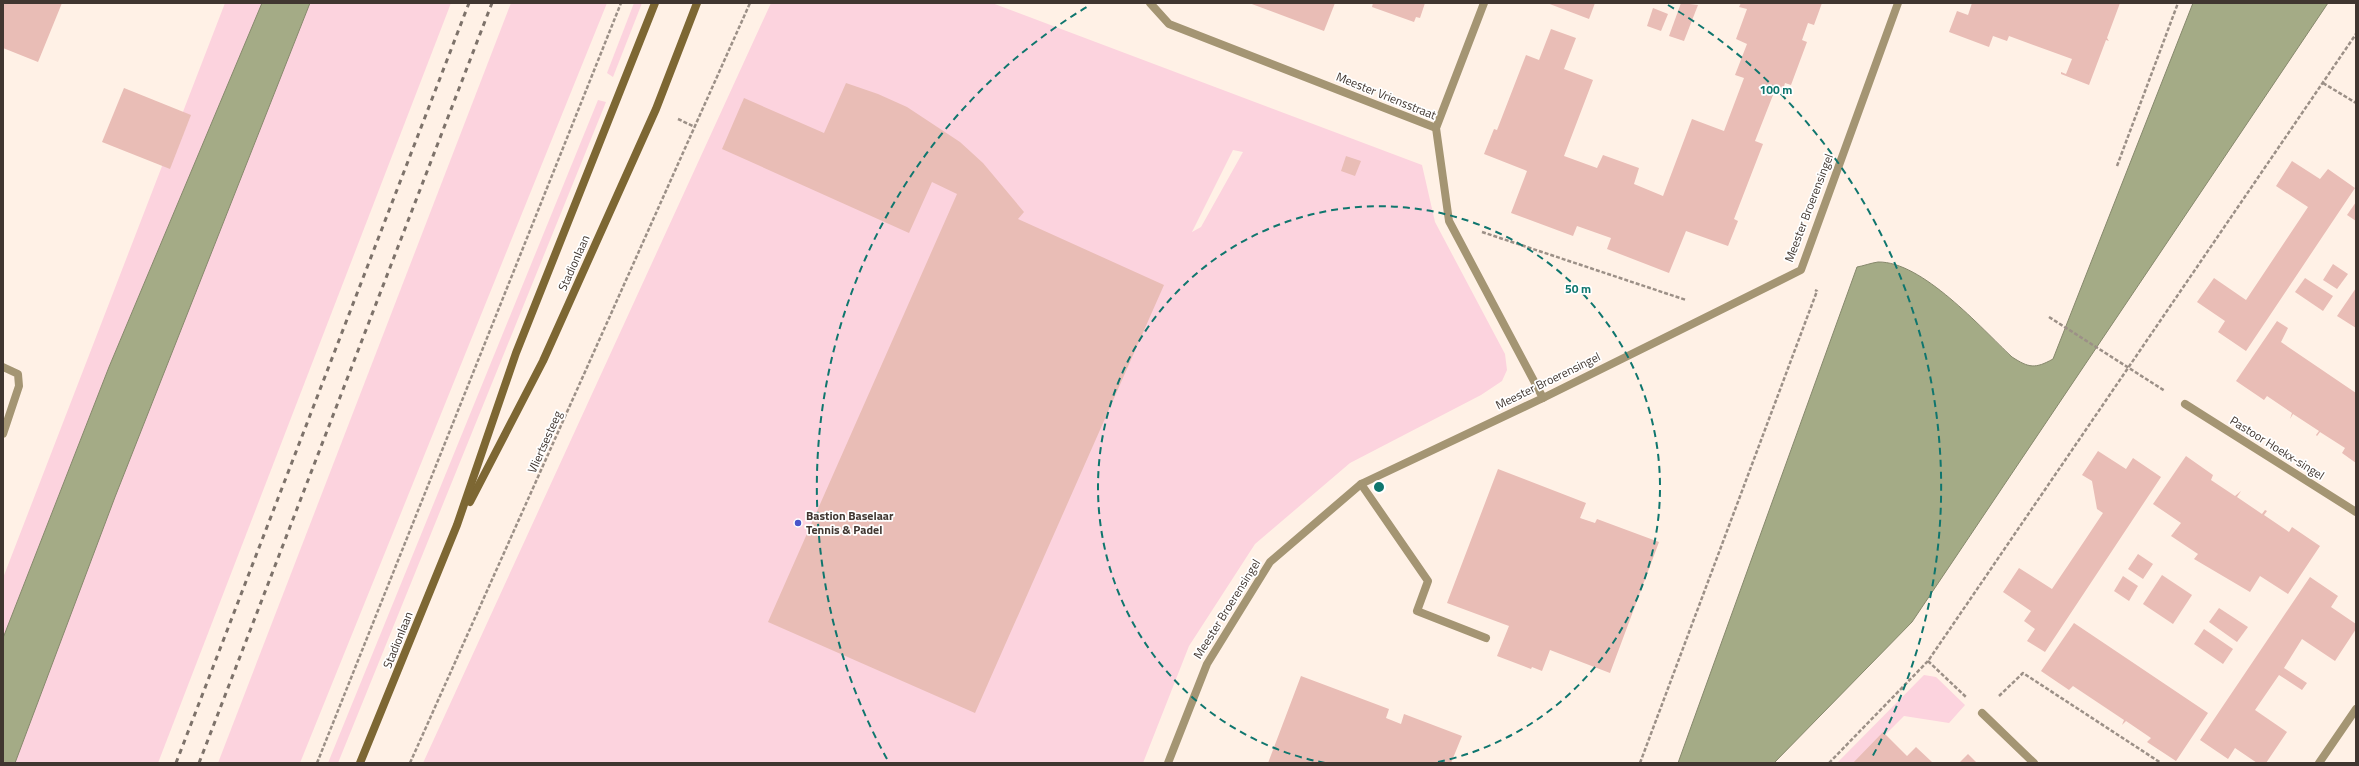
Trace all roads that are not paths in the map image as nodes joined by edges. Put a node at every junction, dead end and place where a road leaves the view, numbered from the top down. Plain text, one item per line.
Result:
1 (655, 3) edge
2 (697, 3) edge
3 (1150, 3) edge
4 (1484, 3) edge
5 (1898, 3) edge
6 (1436, 128) junction
7 (3, 366) edge
8 (1543, 398) junction
9 (2186, 404) road end
10 (3, 434) edge
11 (1361, 484) junction
12 (2356, 512) edge
13 (458, 526) junction
14 (1486, 638) dead end
15 (2356, 709) edge
16 (1982, 713) road end
17 (360, 763) edge
18 (1168, 763) edge
19 (2034, 763) edge
20 (2319, 763) edge

1 - 13 main road, Stadionlaan
2 - 13 main road, Stadionlaan
3 - 6 street, Meester Vriensstraat
4 - 6 street
5 - 8 street, Meester Broerensingel
6 - 8 street, Meester Vriensstraat
7 - 10 street
8 - 11 street, Meester Broerensingel
9 - 12 street, Pastoor Hoekx-singel
11 - 14 street
11 - 18 street, Meester Broerensingel
13 - 17 main road, Stadionlaan
15 - 20 street
16 - 19 street

